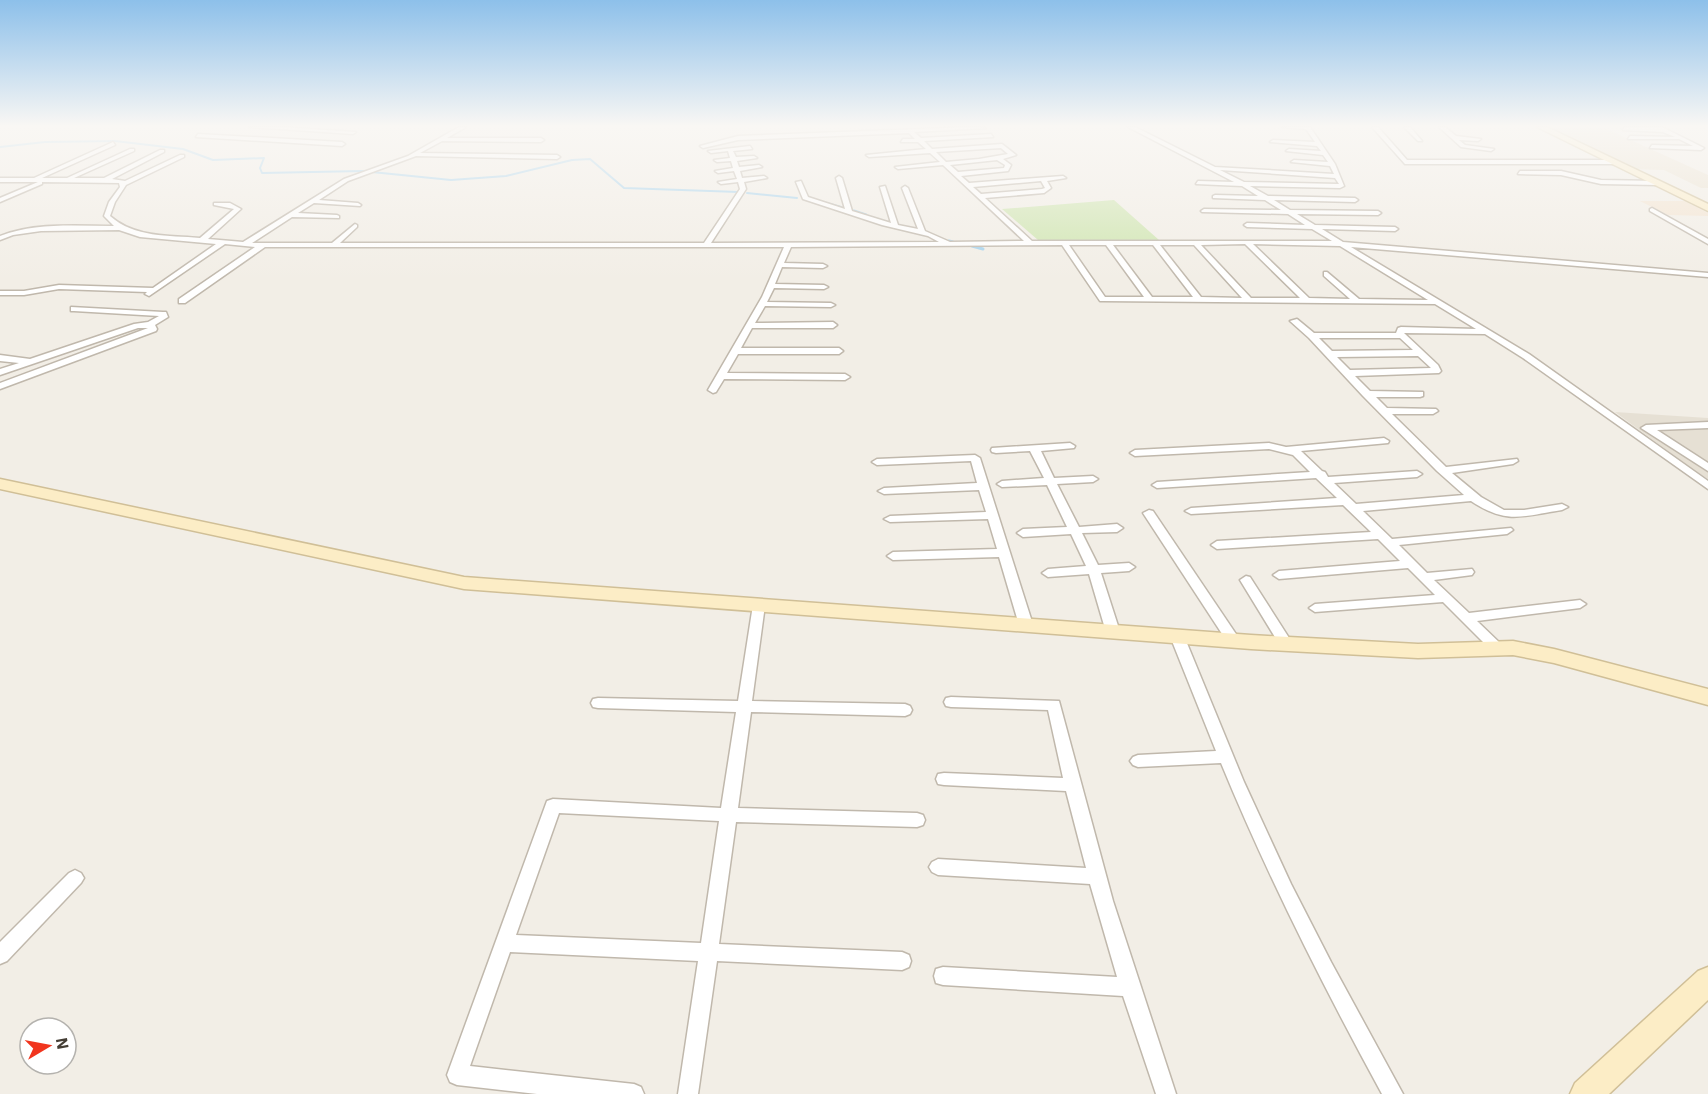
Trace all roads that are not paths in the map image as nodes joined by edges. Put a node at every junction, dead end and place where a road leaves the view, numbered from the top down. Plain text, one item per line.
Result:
1 (37, 178) edge
2 (70, 178) edge
3 (109, 178) edge
4 (136, 178) edge
5 (352, 178) edge
6 (741, 178) edge
7 (839, 178) dead end
8 (962, 178) edge
9 (1063, 178) dead end
10 (1231, 178) edge
11 (1339, 178) edge
12 (1582, 178) edge
13 (1648, 178) edge
14 (33, 180) junction
15 (47, 180) junction
16 (66, 180) junction
17 (105, 180) junction
18 (1043, 180) junction
19 (2, 181) edge
20 (721, 182) dead end
21 (766, 182) dead end
22 (799, 182) dead end
23 (742, 183) junction
24 (1198, 183) dead end
25 (1658, 183) junction
26 (124, 184) junction
27 (1243, 184) junction
28 (970, 185) junction
29 (883, 187) dead end
30 (905, 188) dead end
31 (982, 196) junction
32 (1215, 197) dead end
33 (1266, 198) junction
34 (0, 200) edge
35 (1355, 200) dead end
36 (310, 201) junction
37 (216, 204) dead end
38 (358, 205) dead end
39 (1708, 208) edge
40 (1652, 210) dead end
41 (1204, 211) dead end
42 (1286, 212) junction
43 (849, 213) junction
44 (1378, 213) dead end
45 (288, 215) junction
46 (337, 217) dead end
47 (1239, 219) dead end
48 (895, 225) junction
49 (1247, 225) junction
50 (356, 226) dead end
51 (1311, 226) junction
52 (120, 228) junction
53 (1395, 229) dead end
54 (920, 232) junction
55 (0, 238) edge
56 (201, 241) junction
57 (1247, 242) junction
58 (1266, 242) junction
59 (1708, 242) edge
60 (222, 243) junction
61 (1108, 243) junction
62 (1155, 243) junction
63 (1196, 243) junction
64 (243, 244) junction
65 (948, 244) junction
66 (1031, 244) junction
67 (1065, 244) junction
68 (1339, 244) junction
69 (263, 245) junction
70 (788, 245) junction
71 (333, 246) junction
72 (705, 246) junction
73 (779, 265) junction
74 (823, 266) dead end
75 (1327, 274) dead end
76 (1708, 275) edge
77 (770, 286) junction
78 (824, 287) dead end
79 (155, 290) junction
80 (0, 293) edge
81 (146, 297) dead end
82 (1149, 300) junction
83 (1199, 300) junction
84 (182, 301) dead end
85 (1249, 301) junction
86 (1307, 301) junction
87 (1357, 302) junction
88 (1434, 302) junction
89 (762, 304) junction
90 (831, 305) dead end
91 (74, 309) dead end
92 (1294, 321) dead end
93 (150, 324) junction
94 (833, 325) dead end
95 (750, 326) junction
96 (1485, 332) junction
97 (1403, 335) junction
98 (1312, 336) junction
99 (736, 351) junction
100 (839, 351) dead end
101 (1421, 353) junction
102 (1329, 354) junction
103 (0, 358) edge
104 (31, 362) junction
105 (0, 372) edge
106 (1346, 373) junction
107 (721, 376) junction
108 (845, 377) dead end
109 (1, 384) edge
110 (713, 390) dead end
111 (1366, 394) junction
112 (1420, 394) dead end
113 (1384, 411) junction
114 (1433, 411) dead end
115 (1708, 425) edge
116 (1384, 441) dead end
117 (1070, 446) dead end
118 (1034, 448) junction
119 (1289, 449) junction
120 (996, 450) dead end
121 (1135, 453) dead end
122 (1513, 461) dead end
123 (877, 462) dead end
124 (1708, 468) edge
125 (1444, 471) junction
126 (1417, 474) dead end
127 (1324, 477) junction
128 (1093, 479) dead end
129 (1051, 482) junction
130 (0, 484) edge
131 (1002, 484) dead end
132 (1156, 485) dead end
133 (984, 486) junction
134 (1708, 486) edge
135 (884, 491) dead end
136 (1476, 497) junction
137 (1350, 504) junction
138 (1562, 507) dead end
139 (1191, 511) dead end
140 (1149, 513) dead end
141 (993, 515) junction
142 (891, 519) dead end
143 (1117, 528) dead end
144 (1075, 530) junction
145 (1507, 530) dead end
146 (1023, 533) dead end
147 (1384, 539) junction
148 (1217, 545) dead end
149 (1004, 553) junction
150 (893, 556) dead end
151 (1409, 564) junction
152 (1129, 567) dead end
153 (1094, 569) junction
154 (1468, 572) dead end
155 (1048, 573) dead end
156 (1279, 575) dead end
157 (1422, 577) junction
158 (1246, 580) dead end
159 (1445, 598) junction
160 (1580, 604) dead end
161 (759, 605) junction
162 (1315, 608) dead end
163 (1466, 618) junction
164 (1026, 625) junction
165 (1113, 632) junction
166 (1177, 636) junction
167 (1233, 640) junction
168 (1286, 644) junction
169 (1497, 648) junction
170 (1708, 697) edge
171 (598, 702) dead end
172 (951, 702) dead end
173 (745, 706) junction
174 (905, 710) dead end
175 (1226, 757) junction
176 (1138, 761) dead end
177 (944, 779) dead end
178 (1071, 785) junction
179 (729, 815) junction
180 (917, 820) dead end
181 (938, 867) dead end
182 (1098, 877) junction
183 (75, 878) dead end
184 (505, 943) junction
185 (708, 954) junction
186 (0, 956) edge
187 (902, 961) dead end
188 (943, 976) dead end
189 (1708, 981) edge
190 (1128, 987) junction
191 (1593, 1092) edge
192 (634, 1094) edge
193 (688, 1094) edge
194 (1166, 1094) edge
195 (1393, 1094) edge

1 - 14 street
2 - 16 street
3 - 17 street
4 - 26 street
5 - 36 street
6 - 23 street
7 - 43 street
8 - 28 street
9 - 18 street
10 - 27 street
11 - 27 street
12 - 25 street
13 - 25 street
14 - 15 street
14 - 19 street
15 - 16 street
15 - 34 street
16 - 17 street
17 - 26 street
18 - 28 street
18 - 31 street
20 - 23 street
21 - 23 street
22 - 43 street
23 - 72 street
24 - 27 street
25 - 39 street
26 - 52 street
27 - 33 street
28 - 31 street
29 - 48 street
30 - 54 street
31 - 66 street
32 - 33 street
33 - 35 street
33 - 42 street
36 - 38 street
36 - 45 street
37 - 56 street
40 - 59 street
41 - 42 street
42 - 44 street
42 - 51 street
43 - 48 street
45 - 46 street
45 - 64 street
47 - 49 street
48 - 54 street
49 - 51 street
49 - 58 street
50 - 71 street
51 - 53 street
51 - 68 street
52 - 55 street
52 - 56 street
54 - 65 street
56 - 60 street
57 - 58 street
57 - 63 street
57 - 86 street
58 - 68 street
60 - 64 street
60 - 79 street
61 - 62 street
61 - 67 street
61 - 82 street
62 - 63 street
62 - 83 street
63 - 85 street
64 - 69 street
65 - 66 street
65 - 70 street
66 - 67 street
67 - 82 street
68 - 76 street
68 - 88 street
69 - 71 street
69 - 84 street
70 - 72 street
70 - 73 street
71 - 72 street
73 - 74 street
73 - 77 street
75 - 87 street
77 - 78 street
77 - 89 street
79 - 80 street
79 - 81 street
82 - 83 street
83 - 85 street
85 - 86 street
86 - 87 street
87 - 88 street
88 - 96 street
89 - 90 street
89 - 95 street
91 - 93 street
92 - 98 street
93 - 104 street
93 - 109 street
94 - 95 street
95 - 99 street
96 - 97 street
96 - 134 street
97 - 98 street
97 - 101 street
98 - 102 street
99 - 100 street
99 - 107 street
101 - 102 street
101 - 106 street
102 - 106 street
103 - 104 street
104 - 105 street
106 - 111 street
107 - 108 street
107 - 110 street
111 - 112 street
111 - 113 street
113 - 114 street
113 - 125 street
115 - 124 street
116 - 119 street
117 - 118 street
118 - 120 street
118 - 129 street
119 - 121 street
119 - 127 street
122 - 125 street
123 - 133 street
125 - 136 street
126 - 127 street
127 - 132 street
127 - 137 street
128 - 129 street
129 - 131 street
129 - 144 street
130 - 161 street
133 - 135 street
133 - 141 street
136 - 137 street
136 - 138 street
137 - 139 street
137 - 147 street
140 - 167 street
141 - 142 street
141 - 149 street
143 - 144 street
144 - 146 street
144 - 153 street
145 - 147 street
147 - 148 street
147 - 151 street
149 - 150 street
149 - 164 street
151 - 156 street
151 - 157 street
152 - 153 street
153 - 155 street
153 - 165 street
154 - 157 street
157 - 159 street
158 - 168 street
159 - 162 street
159 - 163 street
160 - 163 street
161 - 164 street
161 - 173 street
163 - 169 street
164 - 165 street
165 - 166 street
166 - 167 street
166 - 175 street
167 - 168 street
168 - 169 street
169 - 170 street
171 - 173 street
172 - 178 street
173 - 174 street
173 - 179 street
175 - 176 street
175 - 195 street
177 - 178 street
178 - 182 street
179 - 180 street
179 - 184 street
179 - 185 street
181 - 182 street
182 - 190 street
183 - 186 street
184 - 185 street
184 - 192 street
185 - 187 street
185 - 193 street
188 - 190 street
189 - 191 street
190 - 194 street

